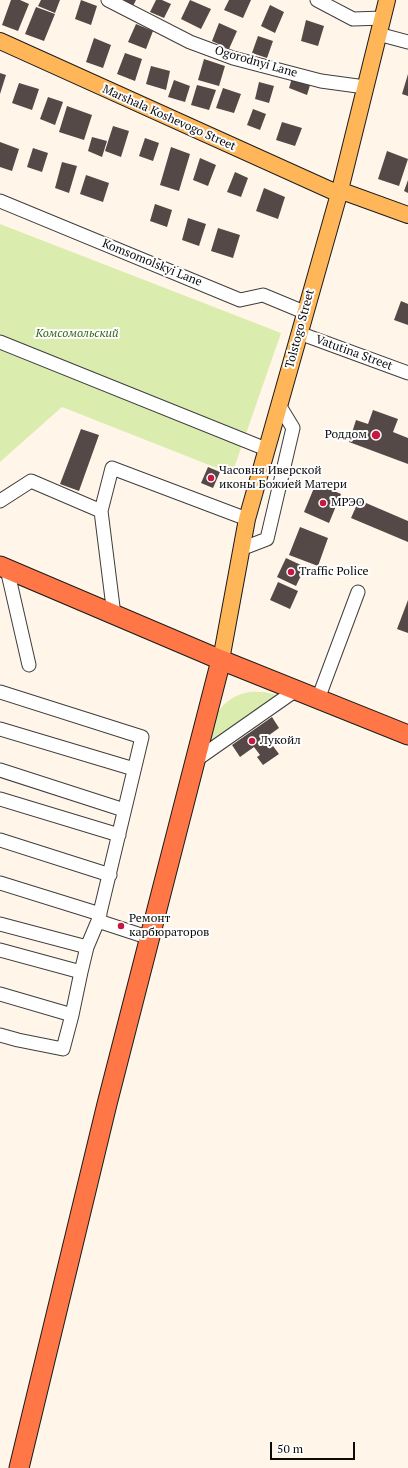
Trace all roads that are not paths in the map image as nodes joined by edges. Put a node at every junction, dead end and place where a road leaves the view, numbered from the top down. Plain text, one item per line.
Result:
1 (108, 0) edge
2 (317, 0) edge
3 (387, 0) edge
4 (383, 18) junction
5 (378, 34) junction
6 (0, 41) edge
7 (408, 42) edge
8 (366, 87) junction
9 (339, 192) junction
10 (0, 201) edge
11 (408, 215) edge
12 (304, 312) junction
13 (300, 333) junction
14 (0, 342) edge
15 (408, 373) edge
16 (279, 405) junction
17 (266, 449) junction
18 (0, 501) edge
19 (101, 511) junction
20 (246, 519) junction
21 (241, 549) junction
22 (2, 574) edge
23 (358, 592) dead end
24 (114, 615) junction
25 (221, 660) junction
26 (29, 665) dead end
27 (296, 690) junction
28 (0, 692) edge
29 (318, 699) junction
30 (0, 729) edge
31 (408, 735) edge
32 (196, 760) junction
33 (134, 769) junction
34 (0, 770) edge
35 (0, 799) edge
36 (124, 810) junction
37 (119, 836) junction
38 (0, 840) edge
39 (110, 875) junction
40 (0, 883) edge
41 (99, 918) junction
42 (0, 924) edge
43 (150, 938) junction
44 (87, 947) junction
45 (0, 950) edge
46 (81, 972) junction
47 (0, 994) edge
48 (72, 1015) junction
49 (0, 1034) edge
50 (19, 1468) edge

1 - 8 street, Ogorodnyi Lane
2 - 4 street
3 - 4 main road, Tolstogo Street
4 - 5 main road, Tolstogo Street
5 - 7 street
5 - 8 main road, Tolstogo Street
6 - 9 main road, Marshala Koshevogo Street
8 - 9 main road, Tolstogo Street
9 - 11 main road, Marshala Koshevogo Street
9 - 12 main road, Tolstogo Street
10 - 12 street, Komsomolskyi Lane
12 - 13 main road, Tolstogo Street
13 - 15 street, Vatutina Street
13 - 16 main road, Tolstogo Street
14 - 17 street
16 - 17 main road, Tolstogo Street
16 - 21 street
17 - 20 main road, Tolstogo Street
18 - 19 street
19 - 20 street
19 - 24 street
20 - 21 main road, Tolstogo Street
21 - 25 main road, Tolstogo Street
22 - 24 highway
22 - 26 street
23 - 29 street
24 - 25 highway
25 - 27 highway
25 - 32 highway
27 - 29 highway
27 - 32 street
28 - 33 street
29 - 31 highway
30 - 33 street
32 - 43 highway
33 - 36 street
34 - 36 street
35 - 37 street
36 - 37 street
37 - 39 street
38 - 39 street
39 - 41 street
40 - 41 street
41 - 43 street
41 - 44 street
42 - 44 street
43 - 50 highway
44 - 46 street
45 - 46 street
46 - 48 street
47 - 48 street
48 - 49 street

